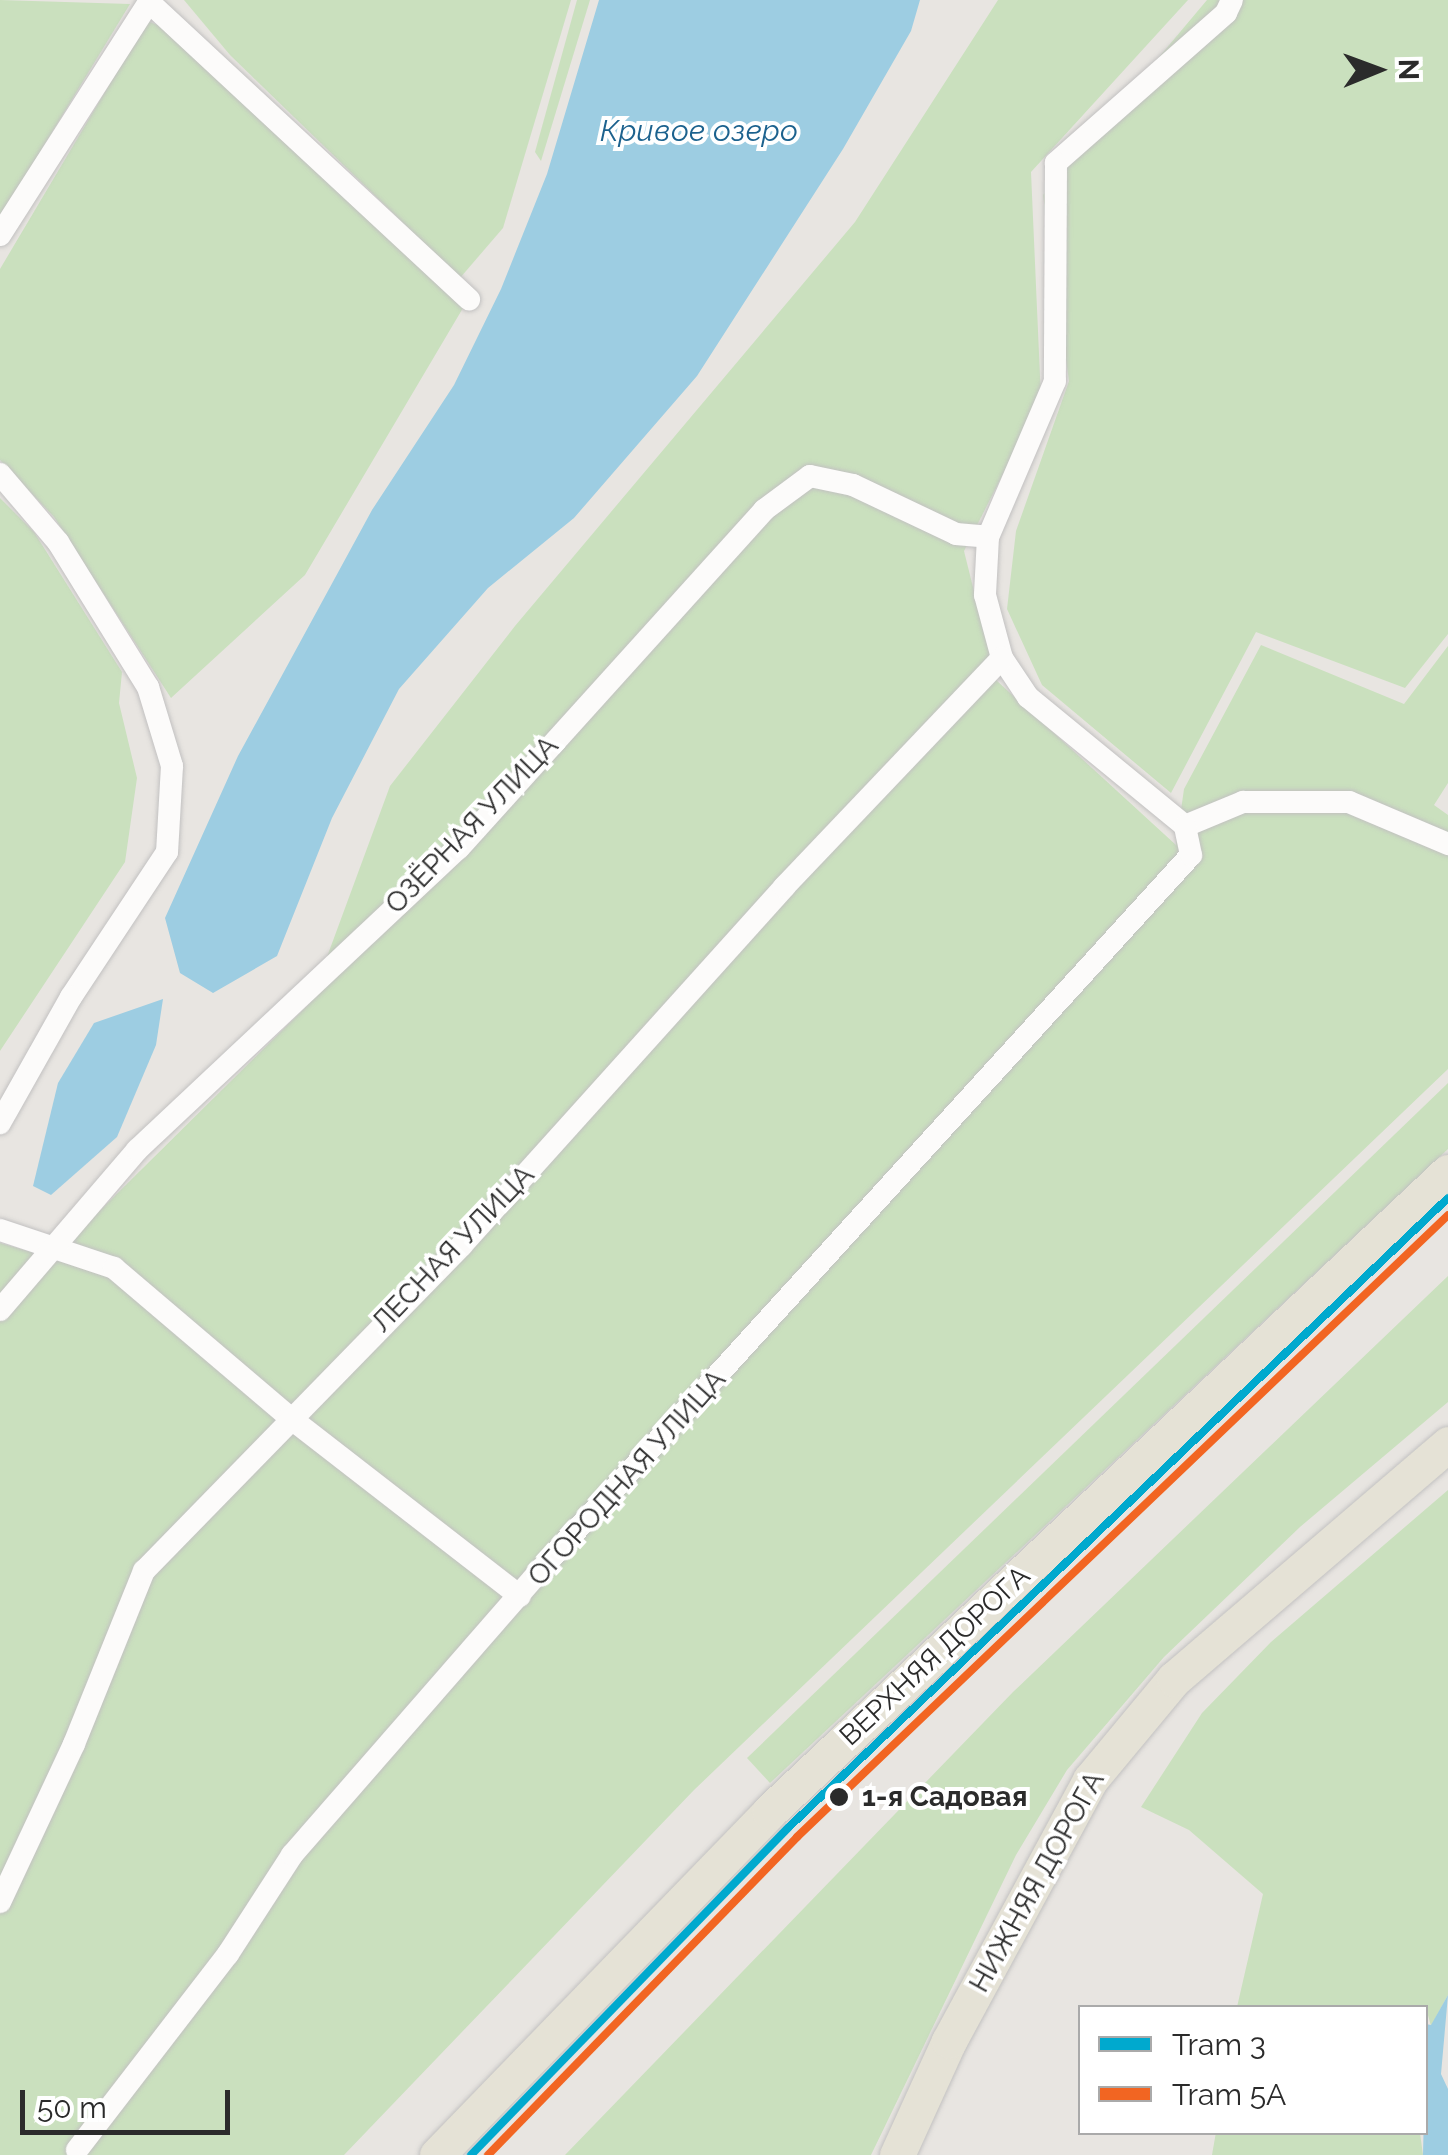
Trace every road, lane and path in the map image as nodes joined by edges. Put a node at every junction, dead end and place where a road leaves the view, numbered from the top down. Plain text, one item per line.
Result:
1 (1232, 0) edge
2 (148, 1) edge
3 (0, 236) edge
4 (470, 299) dead end
5 (0, 474) edge
6 (988, 537) junction
7 (1002, 658) junction
8 (1185, 826) junction
9 (1448, 844) edge
10 (0, 1123) edge
11 (1448, 1172) edge
12 (0, 1230) edge
13 (53, 1248) junction
14 (0, 1310) edge
15 (290, 1417) junction
16 (1448, 1444) edge
17 (520, 1596) junction
18 (0, 1902) edge
19 (78, 2150) dead end
20 (436, 2155) edge
21 (897, 2155) edge

1 - 6 street
2 - 3 street
2 - 4 street
5 - 10 street
6 - 7 street
6 - 13 street, ОЗЁРНАЯ УЛИЦА
7 - 8 street
7 - 15 street, ЛЕСНАЯ УЛИЦА
8 - 9 street
8 - 17 street, ОГОРОДНАЯ УЛИЦА
11 - 20 main road, ВЕРХНЯЯ ДОРОГА
12 - 13 street
13 - 14 street, ОЗЁРНАЯ УЛИЦА
13 - 15 street
15 - 17 street
15 - 18 street, ЛЕСНАЯ УЛИЦА
16 - 21 main road, НИЖНЯЯ ДОРОГА
17 - 19 street, ОГОРОДНАЯ УЛИЦА

